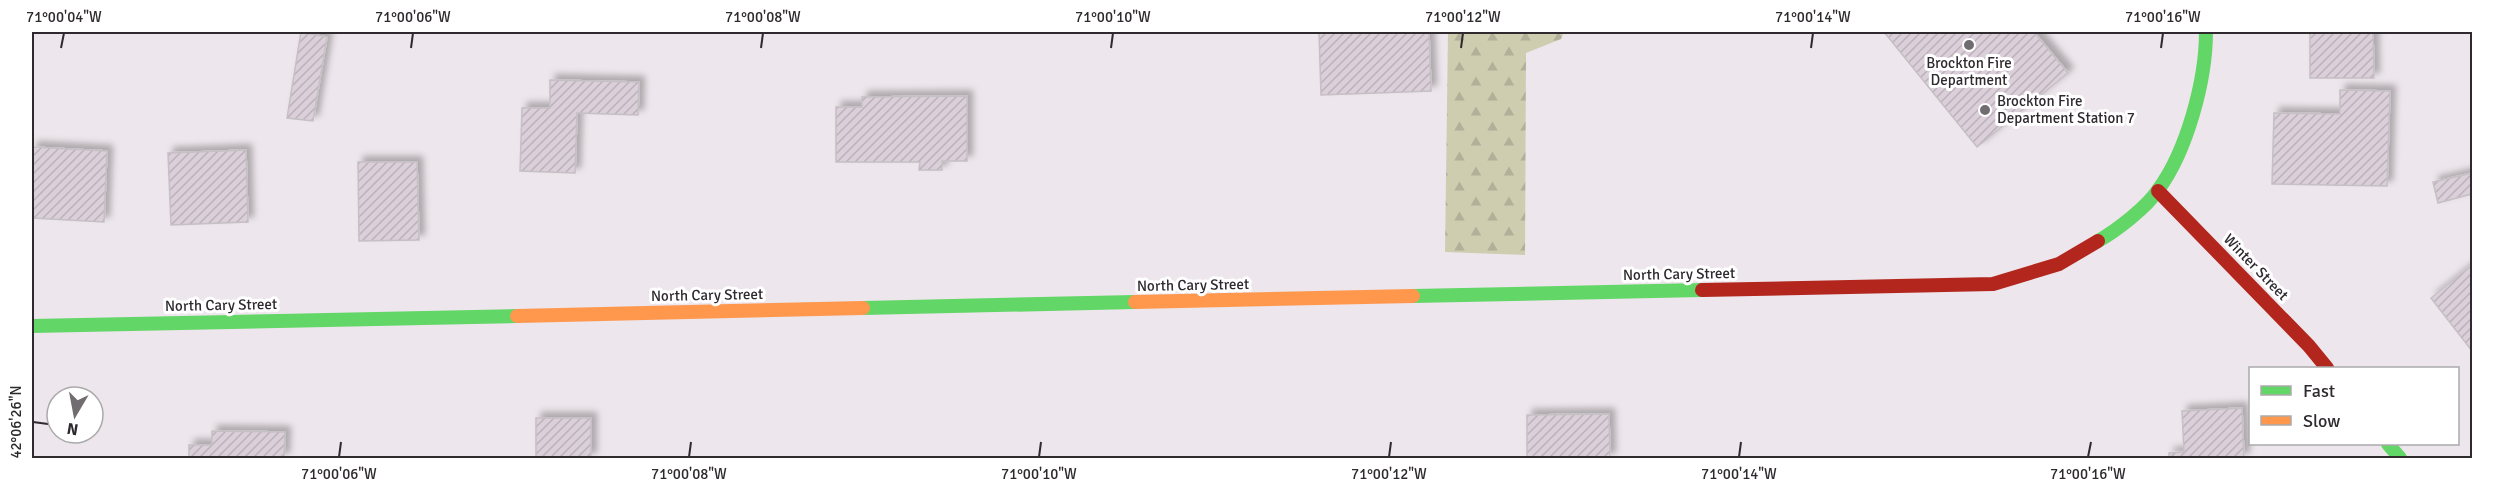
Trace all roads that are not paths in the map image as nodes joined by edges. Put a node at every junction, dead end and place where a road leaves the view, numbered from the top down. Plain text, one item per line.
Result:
1 (2206, 32) edge
2 (2158, 190) junction
3 (32, 326) edge
4 (2325, 367) edge
5 (2389, 445) edge
6 (2400, 459) edge

1 - 2 main road, North Cary Street
2 - 3 main road, North Cary Street
2 - 4 main road, Winter Street
5 - 6 main road

